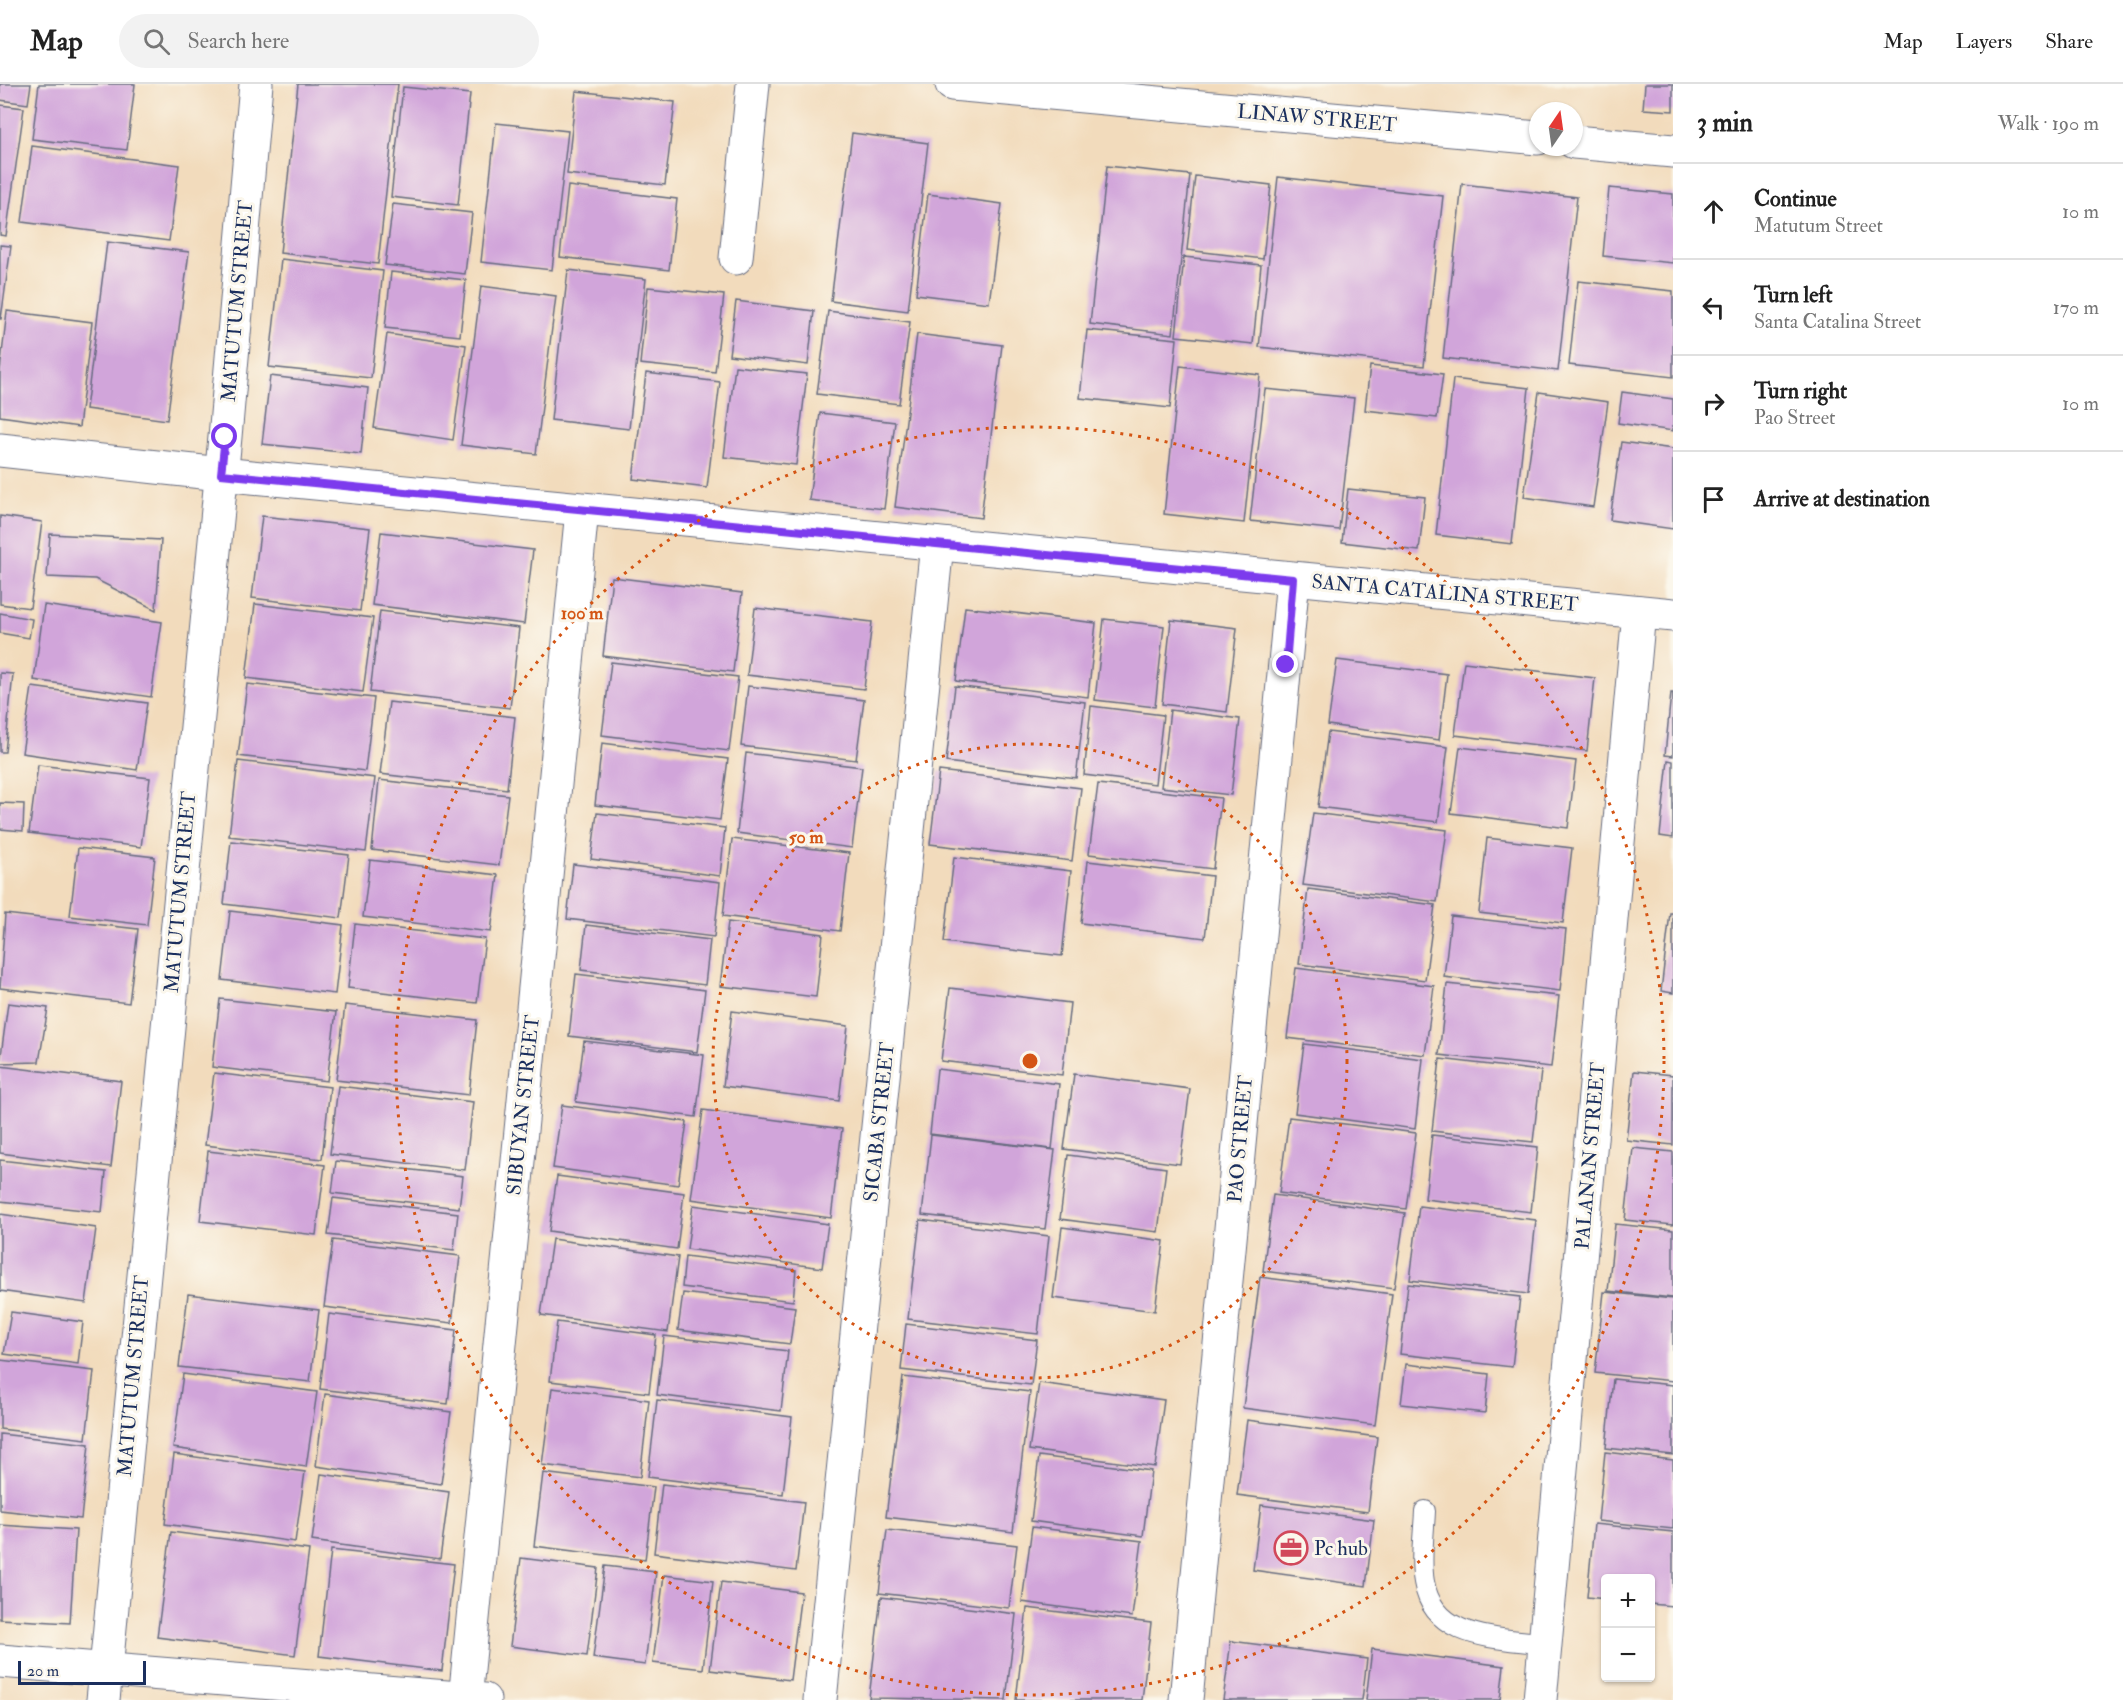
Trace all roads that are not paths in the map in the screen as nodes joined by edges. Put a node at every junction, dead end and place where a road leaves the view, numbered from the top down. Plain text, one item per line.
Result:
1 (256, 84) edge
2 (753, 84) edge
3 (952, 84) edge
4 (1529, 137) edge
5 (1583, 143) edge
6 (1673, 151) edge
7 (735, 258) dead end
8 (0, 450) edge
9 (221, 474) junction
10 (582, 510) junction
11 (937, 544) junction
12 (1293, 579) junction
13 (1639, 612) junction
14 (1673, 615) edge
15 (1425, 1511) dead end
16 (1545, 1644) junction
17 (0, 1661) edge
18 (104, 1685) edge
19 (472, 1699) edge
20 (820, 1700) edge
21 (1186, 1700) edge
22 (1540, 1700) edge

1 - 9 street, MATUTUM STREET
2 - 7 street
3 - 4 street, LINAW STREET
5 - 6 street
8 - 9 street, SANTA CATALINA STREET
9 - 10 street, SANTA CATALINA STREET
9 - 18 street, MATUTUM STREET
10 - 11 street, SANTA CATALINA STREET
10 - 19 street, SIBUYAN STREET
11 - 12 street, SANTA CATALINA STREET
11 - 20 street, SICABA STREET
12 - 13 street, SANTA CATALINA STREET
12 - 21 street, PAO STREET
13 - 14 street, SANTA CATALINA STREET
13 - 16 street, PALANAN STREET
15 - 16 lane
16 - 22 street, PALANAN STREET
17 - 18 street
18 - 19 street

